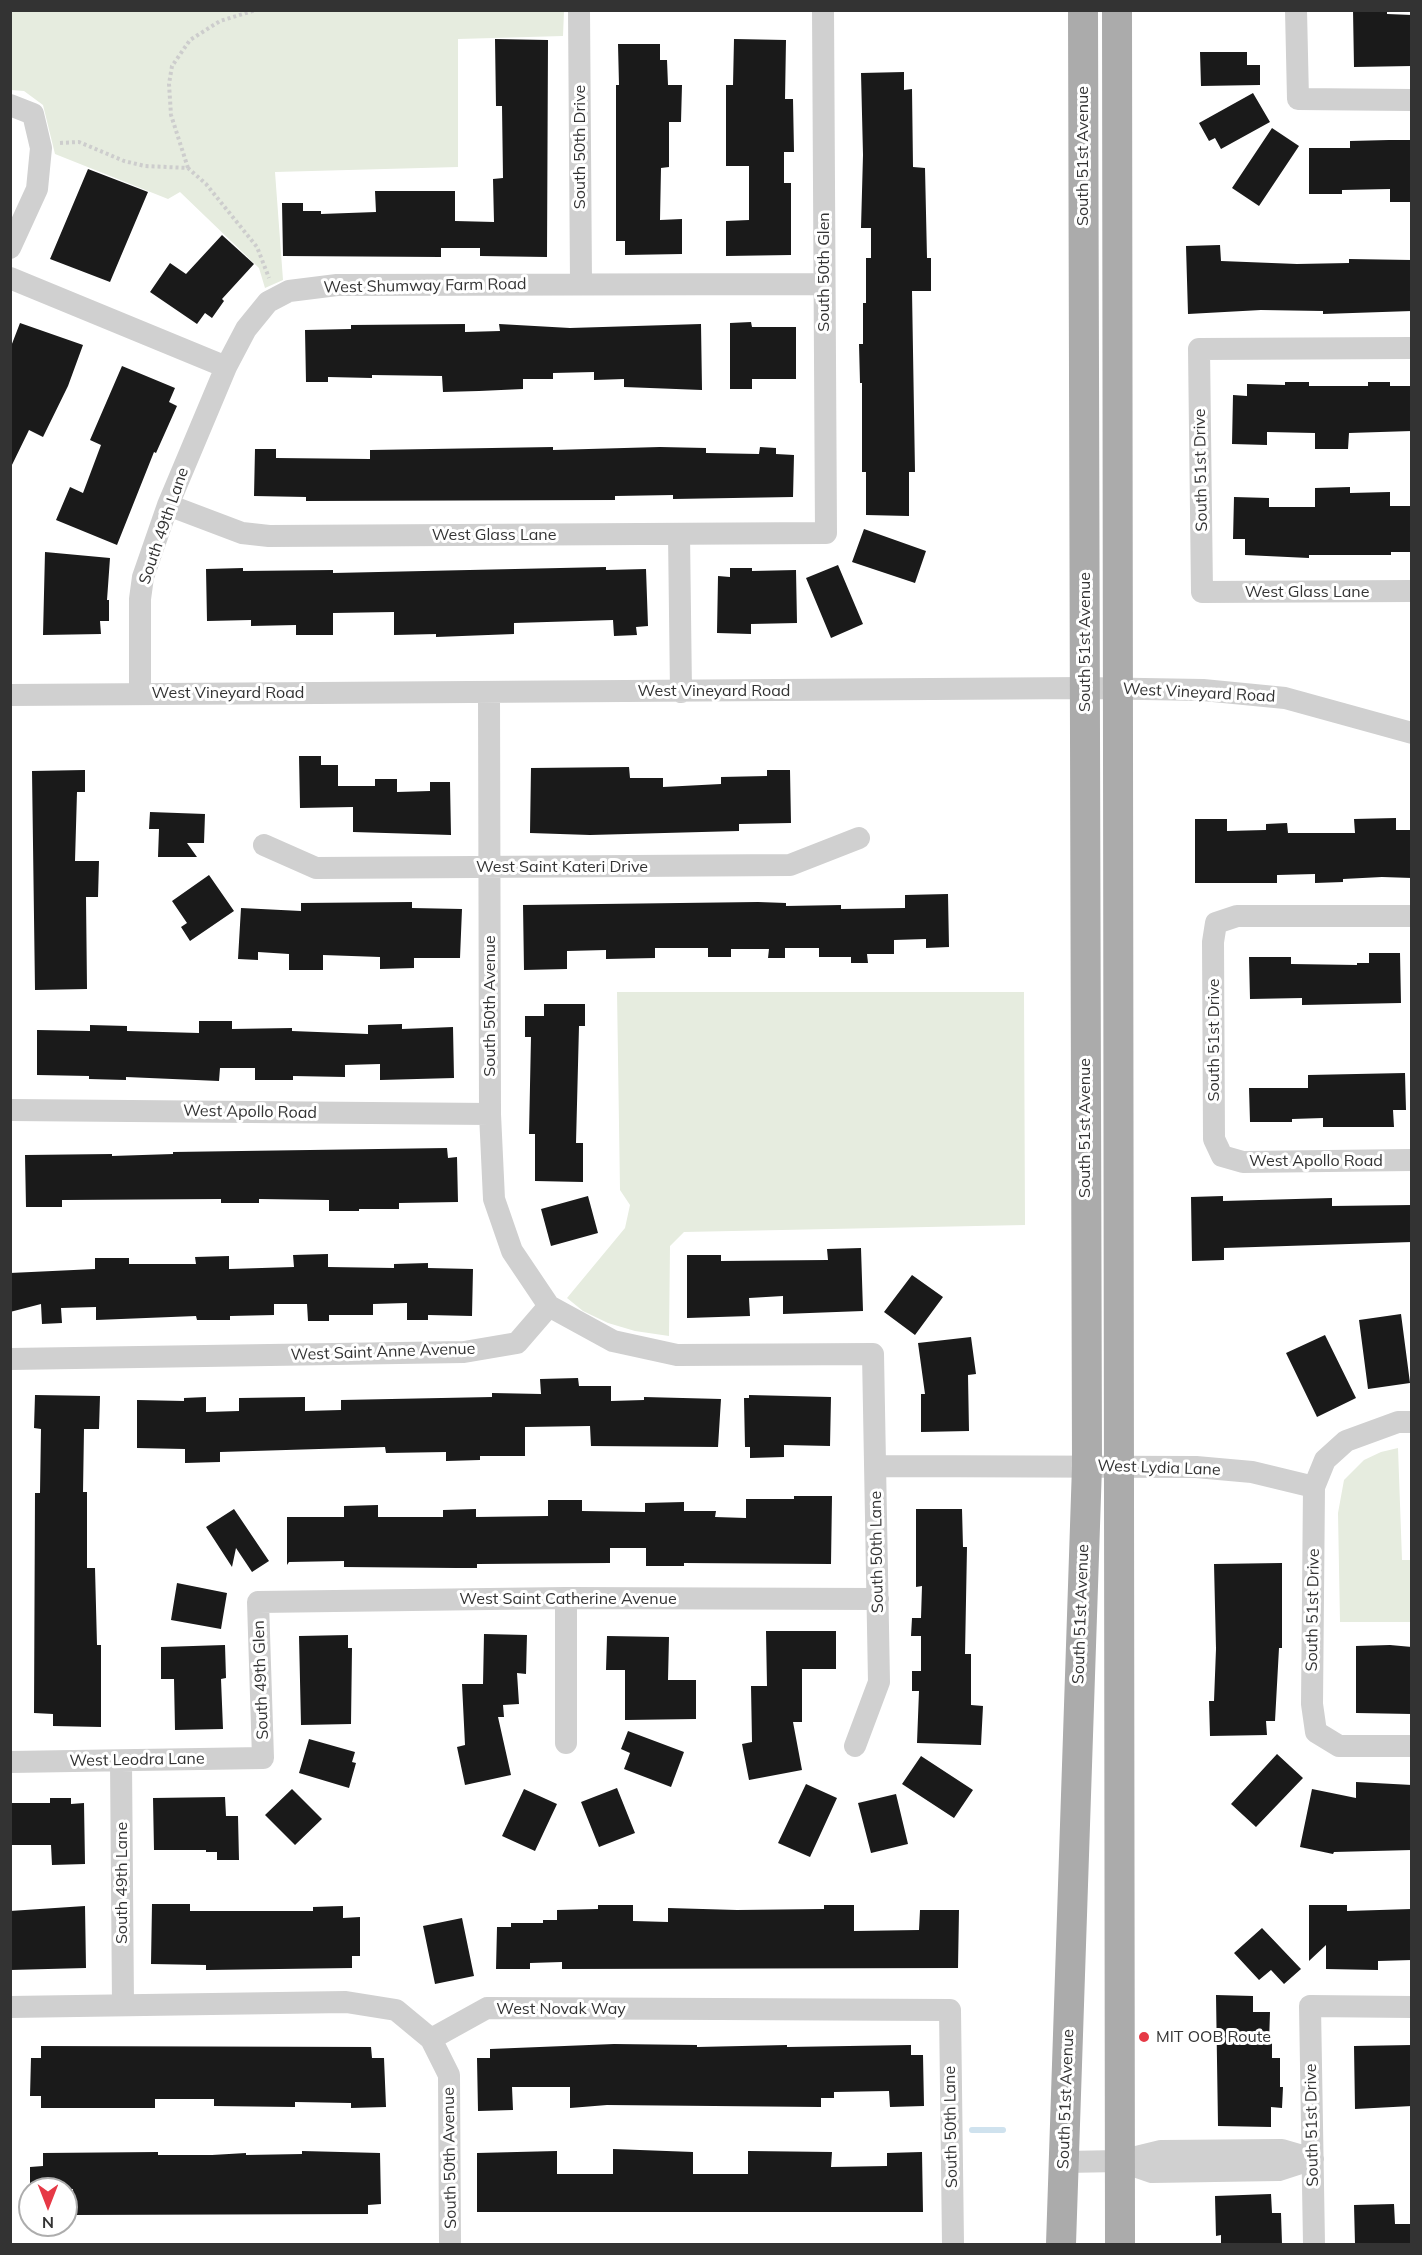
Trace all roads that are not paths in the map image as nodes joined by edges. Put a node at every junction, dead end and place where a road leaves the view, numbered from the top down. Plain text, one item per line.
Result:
1 (579, 10) edge
2 (823, 10) edge
3 (1083, 10) edge
4 (1117, 10) edge
5 (1296, 10) edge
6 (1412, 100) edge
7 (10, 105) edge
8 (10, 248) edge
9 (10, 278) edge
10 (581, 283) junction
11 (824, 284) junction
12 (1412, 348) edge
13 (226, 367) junction
14 (168, 505) junction
15 (826, 533) joint
16 (679, 534) junction
17 (1412, 591) edge
18 (1202, 592) joint
19 (1084, 688) junction
20 (1119, 688) junction
21 (489, 692) junction
22 (681, 692) junction
23 (140, 693) junction
24 (10, 695) edge
25 (1412, 733) edge
26 (859, 838) dead end
27 (264, 845) dead end
28 (491, 867) junction
29 (1412, 916) edge
30 (10, 1110) edge
31 (490, 1114) junction
32 (1222, 1156) joint
33 (1412, 1160) edge
34 (549, 1306) junction
35 (10, 1359) edge
36 (1412, 1422) edge
37 (876, 1466) junction
38 (1087, 1466) junction
39 (1121, 1466) junction
40 (1314, 1487) junction
41 (566, 1598) junction
42 (878, 1599) junction
43 (258, 1602) joint
44 (566, 1743) dead end
45 (855, 1746) dead end
46 (1412, 1746) edge
47 (263, 1758) joint
48 (121, 1761) junction
49 (10, 1762) edge
50 (123, 2005) junction
51 (10, 2007) edge
52 (1412, 2007) edge
53 (950, 2010) joint
54 (431, 2039) junction
55 (1313, 2159) junction
56 (1120, 2161) junction
57 (1064, 2162) junction
58 (450, 2244) edge
59 (953, 2244) edge
60 (1061, 2244) edge
61 (1120, 2244) edge
62 (1314, 2244) edge

1 - 10 street, South 50th Drive
2 - 11 street, South 50th Glen
3 - 19 main road, South 51st Avenue
4 - 20 main road, South 51st Avenue
5 - 6 street
7 - 8 street
9 - 13 street
10 - 11 street, West Shumway Farm Road
10 - 13 street, West Shumway Farm Road
11 - 15 street, South 50th Glen
12 - 18 street, South 51st Drive
13 - 14 street, South 49th Lane
14 - 16 street, West Glass Lane
14 - 23 street, South 49th Lane
15 - 16 street, West Glass Lane
16 - 22 street
17 - 18 street, West Glass Lane
19 - 20 street, West Vineyard Road
19 - 22 street, West Vineyard Road
19 - 38 main road, South 51st Avenue
20 - 25 street, West Vineyard Road
20 - 39 main road, South 51st Avenue
21 - 22 street, West Vineyard Road
21 - 23 street, West Vineyard Road
21 - 28 street, South 50th Avenue
23 - 24 street, West Vineyard Road
26 - 28 street, West Saint Kateri Drive
27 - 28 street, West Saint Kateri Drive
28 - 31 street, South 50th Avenue
29 - 32 street, South 51st Drive
30 - 31 street, West Apollo Road
31 - 34 street, South 50th Avenue
32 - 33 street, West Apollo Road
34 - 35 street, West Saint Anne Avenue
34 - 37 street, South 50th Lane
36 - 40 street
37 - 38 street, West Lydia Lane
37 - 42 street, South 50th Lane
38 - 39 street, West Lydia Lane
38 - 57 main road, South 51st Avenue
39 - 40 street, West Lydia Lane
39 - 56 main road, South 51st Avenue
40 - 46 street, South 51st Drive
41 - 42 street, West Saint Catherine Avenue
41 - 43 street, West Saint Catherine Avenue
41 - 44 street
42 - 45 street, South 50th Lane
43 - 47 street, South 49th Glen
47 - 48 street, West Leodra Lane
48 - 49 street, West Leodra Lane
48 - 50 street, South 49th Lane
50 - 51 street
50 - 54 street
52 - 55 street, South 51st Drive
53 - 54 street, West Novak Way
53 - 59 street, South 50th Lane
54 - 58 street, South 50th Avenue
55 - 56 street
55 - 62 street, South 51st Drive
56 - 57 street
56 - 61 main road, South 51st Avenue
57 - 60 main road, South 51st Avenue

